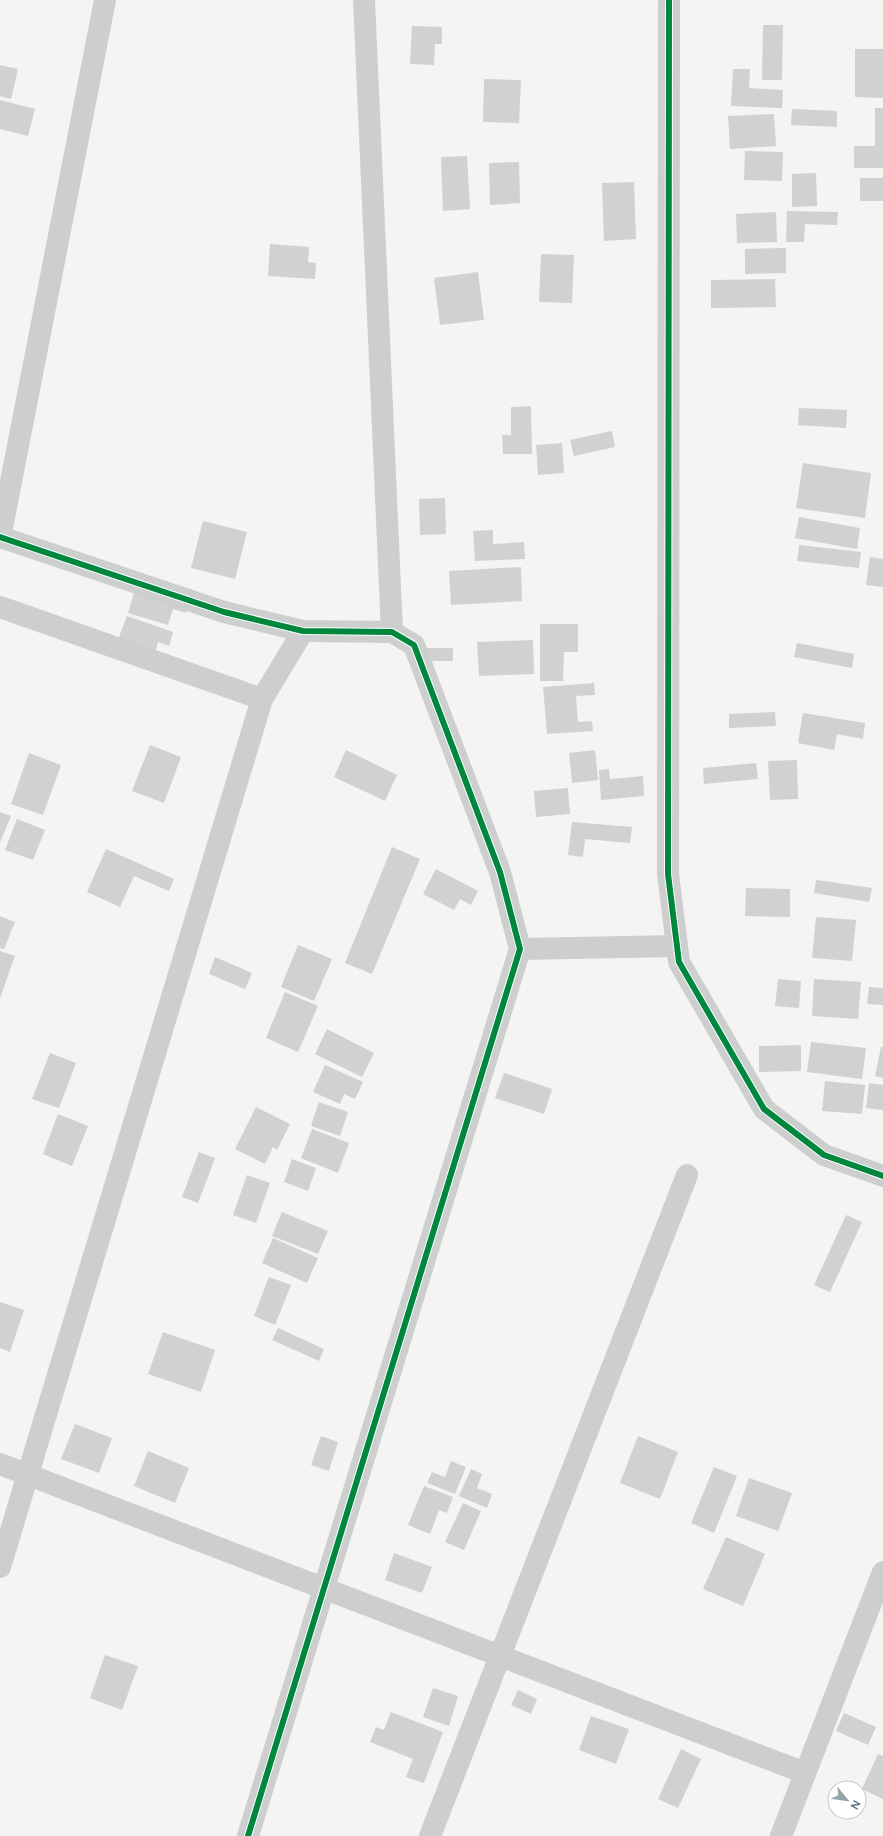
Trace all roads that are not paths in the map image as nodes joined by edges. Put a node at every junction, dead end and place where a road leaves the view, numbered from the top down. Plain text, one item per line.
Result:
1 (105, 0) edge
2 (364, 0) edge
3 (669, 0) edge
4 (0, 537) edge
5 (0, 607) edge
6 (303, 632) junction
7 (392, 632) junction
8 (262, 699) junction
9 (677, 946) junction
10 (520, 949) junction
11 (687, 1175) dead end
12 (883, 1176) edge
13 (0, 1464) edge
14 (28, 1475) junction
15 (0, 1567) edge
16 (883, 1572) edge
17 (324, 1588) junction
18 (500, 1656) junction
19 (805, 1773) junction
20 (248, 1836) edge
21 (430, 1836) edge
22 (780, 1836) edge

1 - 4 street
2 - 7 street
3 - 9 street
4 - 6 street
5 - 8 street
6 - 7 street
6 - 8 street
7 - 10 street
8 - 14 street
9 - 10 street
9 - 12 street
10 - 17 street
11 - 18 street
13 - 14 street
14 - 15 street
14 - 17 street
16 - 19 street
17 - 18 street
17 - 20 street
18 - 19 street
18 - 21 street
19 - 22 street

